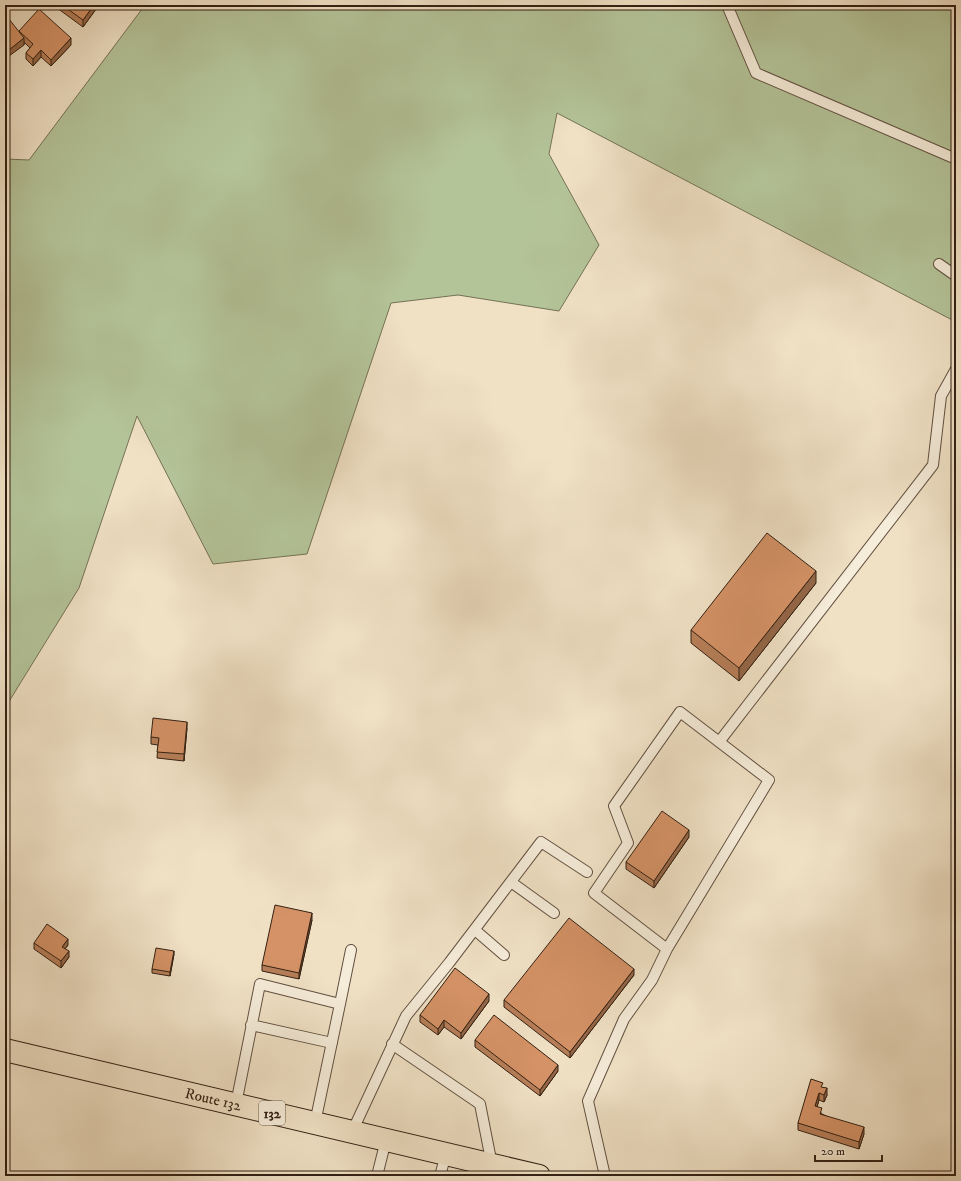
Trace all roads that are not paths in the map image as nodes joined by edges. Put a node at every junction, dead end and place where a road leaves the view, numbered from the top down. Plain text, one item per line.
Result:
1 (727, 5) edge
2 (956, 159) edge
3 (939, 264) dead end
4 (956, 276) edge
5 (956, 369) edge
6 (719, 742) junction
7 (587, 872) dead end
8 (511, 882) junction
9 (554, 913) dead end
10 (475, 930) junction
11 (667, 949) junction
12 (351, 950) dead end
13 (504, 954) dead end
14 (340, 1004) junction
15 (251, 1025) junction
16 (332, 1043) junction
17 (392, 1044) junction
18 (5, 1050) edge
19 (236, 1104) junction
20 (315, 1123) junction
21 (352, 1132) junction
22 (386, 1140) junction
23 (446, 1154) junction
24 (492, 1165) junction
25 (534, 1175) edge
26 (377, 1176) edge
27 (440, 1176) edge
28 (604, 1176) edge

1 - 2 lane
3 - 4 lane
5 - 6 lane
6 - 11 lane
6 - 11 lane
7 - 8 lane
8 - 9 lane
8 - 10 lane
10 - 13 lane
10 - 17 lane
11 - 28 lane
12 - 14 lane
14 - 15 lane
14 - 16 lane
15 - 16 lane
15 - 19 lane
16 - 20 lane
17 - 21 lane
17 - 24 lane
18 - 19 highway, Route 132 / 132
19 - 20 highway, Route 132 / 132
20 - 21 highway, Route 132 / 132
21 - 22 highway, Route 132 / 132
22 - 23 highway, Route 132 / 132
22 - 26 lane
23 - 24 highway, Route 132 / 132
23 - 27 lane
24 - 25 highway, Route 132 / 132

